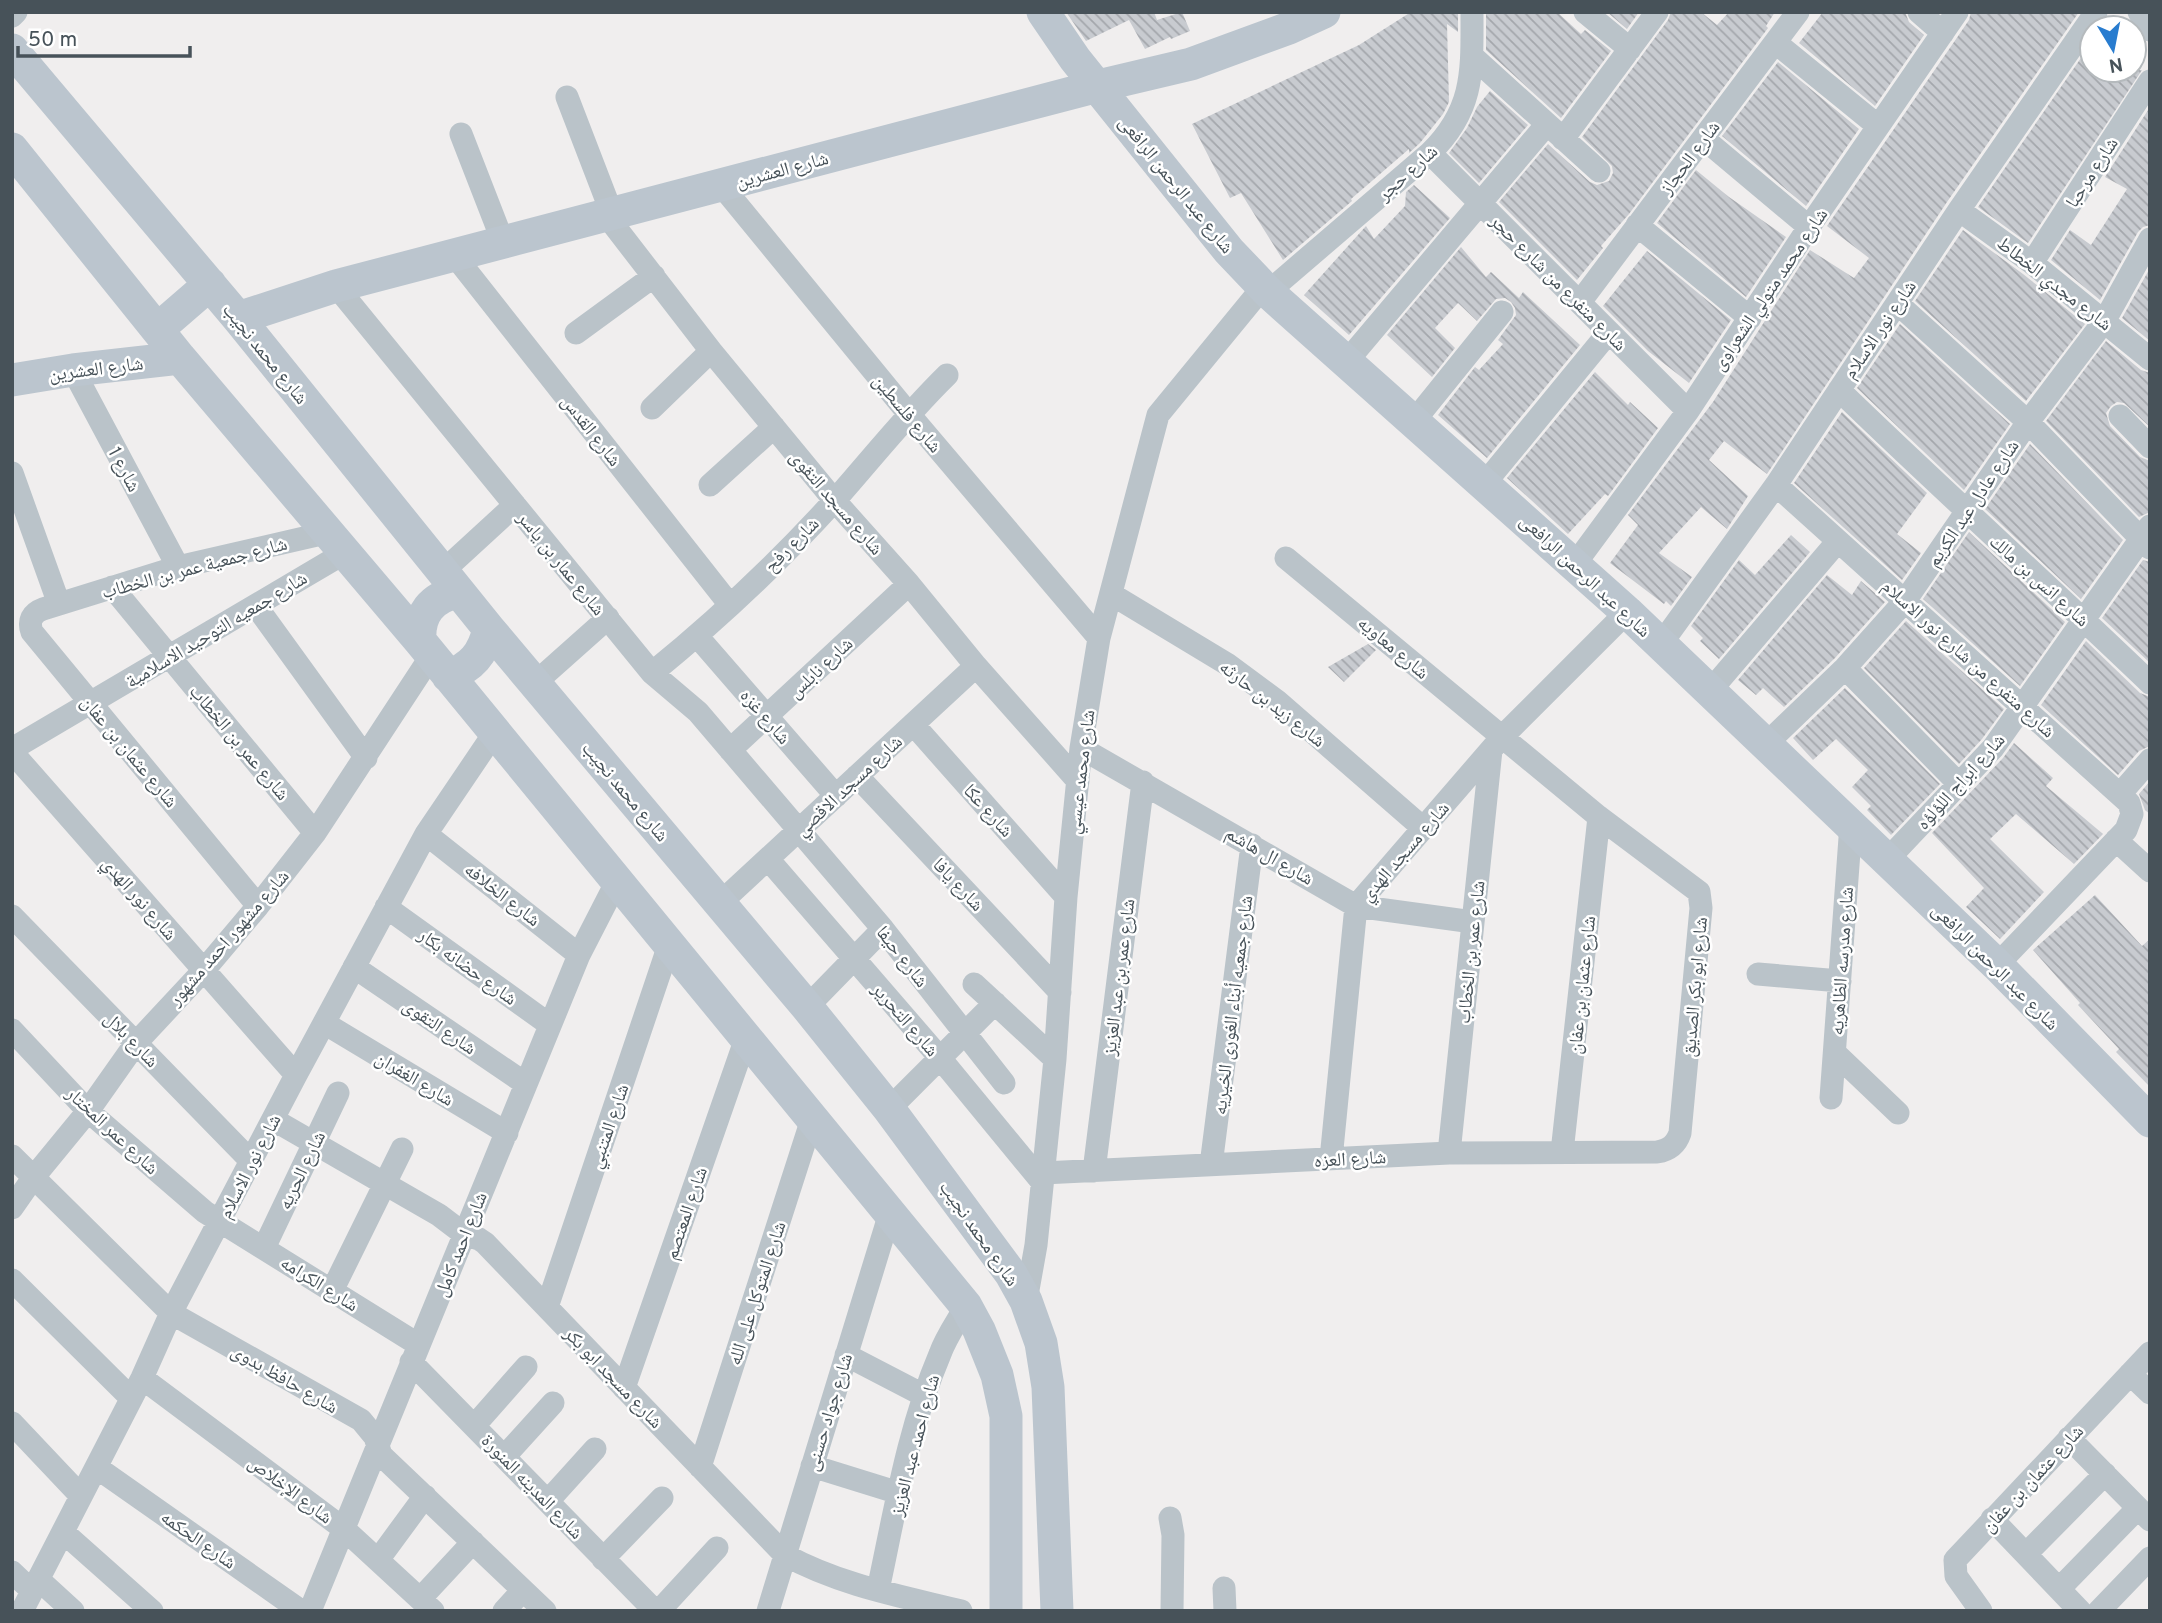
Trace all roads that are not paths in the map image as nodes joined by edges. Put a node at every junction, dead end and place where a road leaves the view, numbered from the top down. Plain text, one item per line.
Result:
1 (1043, 12) edge
2 (1324, 12) edge
3 (1472, 12) edge
4 (1585, 12) edge
5 (1657, 12) edge
6 (1798, 12) edge
7 (1919, 12) edge
8 (1957, 12) edge
9 (2096, 12) edge
10 (2138, 12) edge
11 (2150, 30) edge
12 (1943, 33) junction
13 (1776, 43) junction
14 (12, 50) edge
15 (1630, 50) junction
16 (1472, 56) junction
17 (2150, 81) edge
18 (1098, 86) junction
19 (568, 97) dead end
20 (1878, 126) junction
21 (1555, 132) junction
22 (461, 134) dead end
23 (1704, 139) junction
24 (12, 149) edge
25 (1430, 153) junction
26 (1599, 172) dead end
27 (721, 185) junction
28 (1480, 203) junction
29 (1959, 210) junction
30 (609, 214) junction
31 (1637, 225) junction
32 (1809, 227) junction
33 (2150, 239) edge
34 (503, 242) junction
35 (454, 255) junction
36 (2032, 263) junction
37 (654, 276) junction
38 (210, 284) junction
39 (336, 286) junction
40 (1266, 290) junction
41 (1580, 302) junction
42 (1896, 303) junction
43 (1502, 312) dead end
44 (238, 318) junction
45 (1750, 318) junction
46 (2105, 320) junction
47 (158, 329) junction
48 (576, 332) dead end
49 (1609, 332) junction
50 (711, 351) junction
51 (180, 358) junction
52 (2150, 359) edge
53 (1347, 361) junction
54 (73, 370) junction
55 (947, 375) dead end
56 (12, 380) edge
57 (1839, 390) junction
58 (652, 408) dead end
59 (1688, 411) junction
60 (908, 413) junction
61 (2120, 416) dead end
62 (1414, 421) junction
63 (2028, 422) junction
64 (774, 427) junction
65 (2150, 447) edge
66 (12, 473) edge
67 (1485, 484) junction
68 (710, 485) dead end
69 (1776, 485) junction
70 (834, 500) junction
71 (515, 505) junction
72 (1966, 512) junction
73 (2146, 538) edge
74 (1838, 541) junction
75 (338, 542) junction
76 (1286, 558) dead end
77 (1575, 564) junction
78 (178, 567) junction
79 (450, 582) junction
80 (909, 584) junction
81 (112, 587) junction
82 (1111, 594) junction
83 (1905, 601) junction
84 (59, 604) junction
85 (730, 605) junction
86 (256, 606) junction
87 (1627, 611) junction
88 (608, 618) junction
89 (2084, 620) junction
90 (489, 629) junction
91 (697, 636) junction
92 (1099, 638) junction
93 (1661, 644) junction
94 (170, 657) junction
95 (433, 658) junction
96 (976, 666) junction
97 (1845, 667) junction
98 (652, 673) junction
99 (535, 683) junction
100 (2150, 683) edge
101 (1710, 691) junction
102 (90, 703) junction
103 (2024, 707) junction
104 (766, 717) junction
105 (913, 724) junction
106 (495, 732) junction
107 (1496, 743) junction
108 (1766, 744) junction
109 (1081, 747) junction
110 (12, 750) edge
111 (730, 750) junction
112 (366, 758) junction
113 (2150, 760) edge
114 (858, 776) junction
115 (1078, 781) junction
116 (1143, 782) junction
117 (1959, 784) junction
118 (2122, 793) junction
119 (836, 796) junction
120 (1599, 817) junction
121 (1850, 824) junction
122 (1423, 828) junction
123 (799, 830) junction
124 (316, 833) junction
125 (426, 834) junction
126 (2116, 840) junction
127 (1252, 845) junction
128 (768, 859) junction
129 (1887, 860) junction
130 (2150, 871) edge
131 (617, 881) junction
132 (1066, 897) junction
133 (720, 903) junction
134 (258, 906) junction
135 (1356, 906) junction
136 (386, 907) junction
137 (12, 916) edge
138 (1473, 922) junction
139 (883, 929) junction
140 (669, 945) junction
141 (579, 955) junction
142 (855, 959) junction
143 (1997, 965) junction
144 (354, 967) junction
145 (204, 970) junction
146 (1758, 974) dead end
147 (1840, 981) junction
148 (974, 984) dead end
149 (1060, 992) junction
150 (995, 1003) junction
151 (807, 1007) junction
152 (324, 1023) junction
153 (550, 1025) junction
154 (12, 1030) edge
155 (964, 1034) junction
156 (746, 1038) junction
157 (136, 1043) junction
158 (1835, 1053) junction
159 (940, 1058) junction
160 (1055, 1059) junction
161 (296, 1075) junction
162 (1004, 1083) dead end
163 (526, 1084) junction
164 (338, 1093) dead end
165 (1831, 1098) dead end
166 (889, 1109) junction
167 (88, 1111) junction
168 (1898, 1113) dead end
169 (812, 1119) junction
170 (274, 1120) junction
171 (2150, 1121) edge
172 (506, 1133) junction
173 (314, 1143) junction
174 (402, 1149) dead end
175 (1562, 1152) junction
176 (1657, 1152) joint
177 (1449, 1153) junction
178 (12, 1156) edge
179 (1331, 1159) junction
180 (251, 1161) junction
181 (1211, 1165) junction
182 (1094, 1171) junction
183 (1043, 1177) junction
184 (33, 1178) junction
185 (386, 1183) junction
186 (12, 1208) edge
187 (890, 1213) junction
188 (221, 1221) junction
189 (464, 1234) junction
190 (264, 1248) junction
191 (12, 1280) edge
192 (332, 1291) junction
193 (1026, 1301) junction
194 (966, 1306) junction
195 (547, 1307) junction
196 (171, 1313) junction
197 (415, 1353) junction
198 (2150, 1353) edge
199 (846, 1355) junction
200 (526, 1367) dead end
201 (2130, 1374) junction
202 (137, 1388) junction
203 (625, 1388) junction
204 (2150, 1394) edge
205 (925, 1396) junction
206 (553, 1403) dead end
207 (12, 1423) edge
208 (474, 1426) junction
209 (2069, 1438) junction
210 (377, 1448) junction
211 (595, 1449) dead end
212 (504, 1457) junction
213 (812, 1466) junction
214 (96, 1467) junction
215 (700, 1467) junction
216 (2105, 1474) junction
217 (899, 1493) junction
218 (81, 1496) junction
219 (425, 1496) junction
220 (662, 1498) dead end
221 (548, 1501) junction
222 (2144, 1514) edge
223 (1170, 1518) dead end
224 (1992, 1519) junction
225 (344, 1529) junction
226 (63, 1532) junction
227 (473, 1542) junction
228 (717, 1548) dead end
229 (2026, 1554) junction
230 (785, 1555) junction
231 (2150, 1558) edge
232 (603, 1559) junction
233 (378, 1560) junction
234 (12, 1572) edge
235 (1224, 1588) dead end
236 (2059, 1589) junction
237 (523, 1590) junction
238 (31, 1594) edge
239 (886, 1598) edge
240 (1006, 1601) edge
241 (1057, 1603) edge
242 (427, 1605) edge
243 (73, 1611) edge
244 (152, 1611) edge
245 (301, 1611) edge
246 (310, 1611) edge
247 (504, 1611) edge
248 (545, 1611) edge
249 (657, 1611) edge
250 (768, 1611) edge
251 (961, 1611) edge
252 (1171, 1611) edge
253 (1226, 1611) edge
254 (1982, 1611) edge
255 (2080, 1611) edge
256 (2099, 1611) edge

1 - 18 main road, شارع عبد الرحمن الرافعى
2 - 18 main road, شارع العشرين
3 - 16 street, شارع حجر
4 - 15 street
5 - 15 street
6 - 13 street, شارع الحجاز
7 - 12 street
8 - 12 street, شارع محمد متولي الشعراوى
9 - 29 street, شارع نور الاسلام
10 - 11 street
12 - 20 street, شارع محمد متولي الشعراوى
13 - 20 street
13 - 23 street, شارع الحجاز
14 - 38 main road, شارع محمد نجيب
15 - 21 street
16 - 21 street
16 - 25 street, شارع حجر
17 - 36 street, شارع مرحبا
18 - 27 main road, شارع العشرين
18 - 40 main road, شارع عبد الرحمن الرافعى
19 - 30 street, شارع مسجد التقوى
20 - 32 street, شارع محمد متولي الشعراوى
21 - 26 street
21 - 28 street
22 - 34 street
23 - 31 street, شارع الحجاز
23 - 32 street
24 - 47 main road
25 - 28 street, شارع متفرع من شارع حجر
25 - 40 street, شارع حجر
27 - 30 main road, شارع العشرين
27 - 60 street, شارع فلسطين
28 - 41 street, شارع متفرع من شارع حجر
28 - 53 street
29 - 36 street, شارع مجدي الخطاط
29 - 42 street, شارع نور الاسلام
30 - 34 main road, شارع العشرين
30 - 37 street, شارع مسجد التقوى
31 - 41 street, شارع الحجاز
31 - 45 street
32 - 45 street, شارع محمد متولي الشعراوى
33 - 46 street, شارع عادل عبد الكريم
34 - 35 main road, شارع العشرين
35 - 39 main road, شارع العشرين
35 - 85 street, شارع القدس
36 - 46 street, شارع مجدي الخطاط
37 - 48 street
37 - 50 street, شارع مسجد التقوى
38 - 44 main road, شارع محمد نجيب
38 - 47 main road
39 - 44 main road, شارع العشرين
39 - 71 street, شارع عمار بن ياسر
40 - 53 main road, شارع عبد الرحمن الرافعى
40 - 82 street, شارع محمد عيسي
41 - 49 street, شارع متفرع من شارع حجر
42 - 57 street, شارع نور الاسلام
42 - 63 street
43 - 62 street
44 - 79 main road, شارع محمد نجيب
45 - 59 street, شارع محمد متولي الشعراوى
46 - 52 street, شارع مجدي الخطاط
46 - 63 street, شارع عادل عبد الكريم
47 - 51 main road
49 - 59 street, شارع متفرع من شارع حجر
49 - 67 street
50 - 58 street
50 - 64 street, شارع مسجد التقوى
51 - 54 main road, شارع العشرين
51 - 75 main road
53 - 62 main road, شارع عبد الرحمن الرافعى
54 - 56 main road, شارع العشرين
54 - 78 street, شارع 1
55 - 60 street, شارع رفح
57 - 69 street, شارع نور الاسلام
57 - 72 street, شارع انس بن مالك
59 - 77 street, شارع محمد متولي الشعراوى
60 - 70 street, شارع رفح
60 - 92 street, شارع فلسطين
61 - 65 street
62 - 67 main road, شارع عبد الرحمن الرافعى
63 - 72 street, شارع عادل عبد الكريم
63 - 73 street
64 - 68 street
64 - 70 street, شارع مسجد التقوى
66 - 84 street
67 - 77 main road, شارع عبد الرحمن الرافعى
69 - 74 street, شارع متفرع من شارع نور الاسلام
69 - 93 street, شارع نور الاسلام
70 - 80 street, شارع مسجد التقوى
70 - 85 street, شارع رفح
71 - 79 street
71 - 88 street, شارع عمار بن ياسر
72 - 83 street, شارع عادل عبد الكريم
72 - 89 street, شارع انس بن مالك
73 - 89 street, شارع ابراج اللؤلؤه
74 - 83 street, شارع متفرع من شارع نور الاسلام
74 - 101 street
75 - 78 street, شارع جمعية عمر بن الخطاب
75 - 86 street, شارع جمعيه التوحيد الاسلامية
75 - 95 main road
76 - 107 street, شارع معاويه
77 - 87 main road, شارع عبد الرحمن الرافعى
78 - 81 street, شارع جمعية عمر بن الخطاب
79 - 90 main road, شارع محمد نجيب
79 - 95 main road
80 - 96 street, شارع مسجد التقوى
80 - 104 street, شارع نابلس
81 - 84 street, شارع جمعية عمر بن الخطاب
81 - 94 street, شارع عمر بن الخطاب
82 - 92 street, شارع محمد عيسي
82 - 122 street, شارع زيد بن حارثه
83 - 97 street, شارع عادل عبد الكريم
83 - 103 street, شارع متفرع من شارع نور الاسلام
84 - 102 street, شارع عثمان بن عفان
85 - 91 street, شارع رفح
86 - 94 street, شارع جمعيه التوحيد الاسلامية
86 - 112 street
87 - 93 main road, شارع عبد الرحمن الرافعى
87 - 107 street, شارع مسجد الهدي
88 - 98 street, شارع عمار بن ياسر
88 - 99 street
89 - 100 street, شارع انس بن مالك
89 - 103 street, شارع ابراج اللؤلؤه
90 - 95 main road
90 - 99 main road, شارع محمد نجيب
91 - 98 street, شارع رفح
91 - 104 street, شارع غزه
92 - 109 street, شارع محمد عيسي
93 - 101 main road, شارع عبد الرحمن الرافعى
94 - 102 street, شارع جمعيه التوحيد الاسلامية
94 - 124 street, شارع عمر بن الخطاب
95 - 106 main road
95 - 112 street, شارع مشهور احمد مشهور
96 - 105 street, شارع مسجد الاقصي
96 - 115 street, شارع مسجد التقوى
97 - 108 street, شارع عادل عبد الكريم
97 - 117 street
98 - 111 street, شارع عمار بن ياسر
99 - 133 main road, شارع محمد نجيب
101 - 108 main road, شارع عبد الرحمن الرافعى
102 - 110 street, شارع جمعيه التوحيد الاسلامية
102 - 134 street, شارع عثمان بن عفان
103 - 117 street, شارع ابراج اللؤلؤه
103 - 118 street, شارع متفرع من شارع نور الاسلام
104 - 111 street, شارع نابلس
104 - 119 street, شارع غزه
105 - 114 street, شارع مسجد الاقصي
105 - 132 street, شارع عكا
106 - 125 street, شارع نور الاسلام
106 - 131 main road
107 - 120 street, شارع ابو بكر الصديق
107 - 122 street, شارع مسجد الهدي
107 - 138 street, شارع عمر بن الخطاب
108 - 121 main road, شارع عبد الرحمن الرافعى
109 - 115 street, شارع محمد عيسي
109 - 116 street, شارع ال هاشم
110 - 145 street, شارع نور الهدي
111 - 123 street, شارع عمار بن ياسر
112 - 124 street, شارع مشهور احمد مشهور
113 - 118 street
114 - 119 street, شارع مسجد الاقصي
114 - 149 street, شارع يافا
115 - 132 street, شارع محمد عيسي
116 - 127 street, شارع ال هاشم
116 - 182 street, شارع عمر بن عبد العزيز
117 - 129 street, شارع ابراج اللؤلؤه
118 - 126 street
119 - 123 street, شارع مسجد الاقصي
120 - 175 street, شارع عثمان بن عفان
120 - 176 street, شارع ابو بكر الصديق
121 - 129 main road, شارع عبد الرحمن الرافعى
121 - 147 street, شارع مدرسه الظاهريه
122 - 135 street, شارع مسجد الهدي
123 - 128 street, شارع مسجد الاقصي
123 - 139 street, شارع حيفا
124 - 134 street, شارع مشهور احمد مشهور
125 - 136 street, شارع نور الاسلام
125 - 141 street, شارع الخلافه
126 - 130 street
126 - 143 street
127 - 135 street, شارع ال هاشم
127 - 181 street, شارع جمعيه أبناء الغورى الخيريه
128 - 133 street, شارع مسجد الاقصي
128 - 142 street, شارع التحرير
129 - 143 main road, شارع عبد الرحمن الرافعى
131 - 140 main road
131 - 141 street, شارع احمد كامل
132 - 149 street, شارع محمد عيسي
133 - 151 main road, شارع محمد نجيب
134 - 145 street, شارع مشهور احمد مشهور
135 - 138 street, شارع ال هاشم
135 - 179 street, شارع مسجد الهدي
136 - 144 street, شارع نور الاسلام
136 - 153 street, شارع حضانه بكار
137 - 157 street, شارع بلال
138 - 177 street, شارع عمر بن الخطاب
139 - 142 street
139 - 155 street, شارع حيفا
140 - 156 main road
140 - 195 street, شارع المتنبي
141 - 153 street, شارع احمد كامل
142 - 151 street
142 - 159 street, شارع التحرير
143 - 171 main road, شارع عبد الرحمن الرافعى
144 - 152 street, شارع نور الاسلام
144 - 163 street, شارع التقوى
145 - 157 street, شارع مشهور احمد مشهور
145 - 161 street, شارع نور الهدي
146 - 147 street
147 - 158 street, شارع مدرسه الظاهريه
148 - 150 street
149 - 160 street, شارع محمد عيسي
150 - 155 street
150 - 160 street
151 - 166 main road, شارع محمد نجيب
152 - 161 street, شارع نور الاسلام
152 - 172 street, شارع الغفران
153 - 163 street, شارع احمد كامل
154 - 167 street, شارع عمر المختار
155 - 159 street
155 - 162 street, شارع حيفا
156 - 169 main road
156 - 203 street, شارع المعتصم
157 - 167 street, شارع مشهور احمد مشهور
157 - 180 street, شارع بلال
158 - 165 street, شارع مدرسه الظاهريه
158 - 168 street
159 - 166 street
159 - 183 street, شارع التحرير
160 - 183 street, شارع محمد عيسي
161 - 170 street, شارع نور الاسلام
163 - 172 street, شارع احمد كامل
164 - 173 street, شارع الحريه
166 - 193 main road, شارع محمد نجيب
167 - 184 street, شارع مشهور احمد مشهور
167 - 188 street, شارع عمر المختار
169 - 187 main road
169 - 215 street, شارع المتوكل على الله
170 - 173 street, شارع مسجد ابو بكر
170 - 180 street, شارع نور الاسلام
172 - 189 street, شارع احمد كامل
173 - 185 street, شارع مسجد ابو بكر
173 - 190 street, شارع الحريه
174 - 185 street
175 - 176 street, شارع العزه
175 - 177 street, شارع العزه
177 - 179 street, شارع العزه
178 - 184 street, شارع حافظ بدوى
179 - 181 street, شارع العزه
180 - 188 street, شارع نور الاسلام
181 - 182 street, شارع العزه
182 - 183 street, شارع العزه
183 - 193 street, شارع محمد عيسي
184 - 186 street, شارع مشهور احمد مشهور
184 - 196 street, شارع حافظ بدوى
185 - 189 street, شارع مسجد ابو بكر
185 - 192 street
187 - 194 main road
187 - 199 street, شارع جواد حسنى
188 - 190 street, شارع الكرامه
188 - 196 street, شارع نور الاسلام
189 - 195 street, شارع مسجد ابو بكر
189 - 197 street, شارع احمد كامل
190 - 192 street, شارع الكرامه
191 - 202 street, شارع الإخلاص
192 - 197 street, شارع الكرامه
193 - 241 main road, شارع محمد نجيب
194 - 205 street, شارع احمد عبد العزيز
194 - 240 main road
195 - 203 street, شارع مسجد ابو بكر
196 - 202 street, شارع نور الاسلام
196 - 210 street, شارع حافظ بدوى
197 - 208 street, شارع المدينه المنورة
197 - 210 street, شارع احمد كامل
198 - 201 street, شارع عثمان بن عفان
199 - 205 street
199 - 213 street, شارع جواد حسنى
200 - 208 street
201 - 204 street
201 - 209 street, شارع عثمان بن عفان
202 - 214 street, شارع نور الاسلام
202 - 225 street, شارع الإخلاص
203 - 215 street, شارع مسجد ابو بكر
205 - 217 street, شارع احمد عبد العزيز
206 - 212 street
207 - 218 street
208 - 212 street, شارع المدينه المنورة
209 - 216 street
209 - 224 street, شارع عثمان بن عفان
210 - 219 street, شارع حافظ بدوى
210 - 225 street, شارع احمد كامل
211 - 221 street
212 - 221 street, شارع المدينه المنورة
213 - 217 street
213 - 230 street, شارع جواد حسنى
214 - 218 street, شارع نور الاسلام
214 - 245 street, شارع الحكمه
215 - 230 street, شارع مسجد ابو بكر
216 - 222 street
216 - 229 street
217 - 239 street, شارع احمد عبد العزيز
218 - 226 street, شارع نور الاسلام
219 - 227 street, شارع حافظ بدوى
219 - 233 street
220 - 232 street
221 - 232 street, شارع المدينه المنورة
222 - 236 street
223 - 252 street
224 - 229 street
224 - 254 street, شارع عثمان بن عفان
225 - 233 street, شارع الإخلاص
225 - 246 street, شارع احمد كامل
226 - 238 street, شارع نور الاسلام
226 - 244 street
227 - 237 street, شارع حافظ بدوى
227 - 242 street
228 - 249 street
229 - 236 street
230 - 239 street, شارع مسجد ابو بكر
230 - 250 street, شارع جواد حسنى
231 - 256 street
232 - 249 street, شارع المدينه المنورة
233 - 242 street, شارع الإخلاص
234 - 238 street
235 - 253 street
236 - 255 street
237 - 247 street
237 - 248 street, شارع حافظ بدوى
238 - 243 street
239 - 251 street, شارع مسجد ابو بكر
240 - 241 main road

